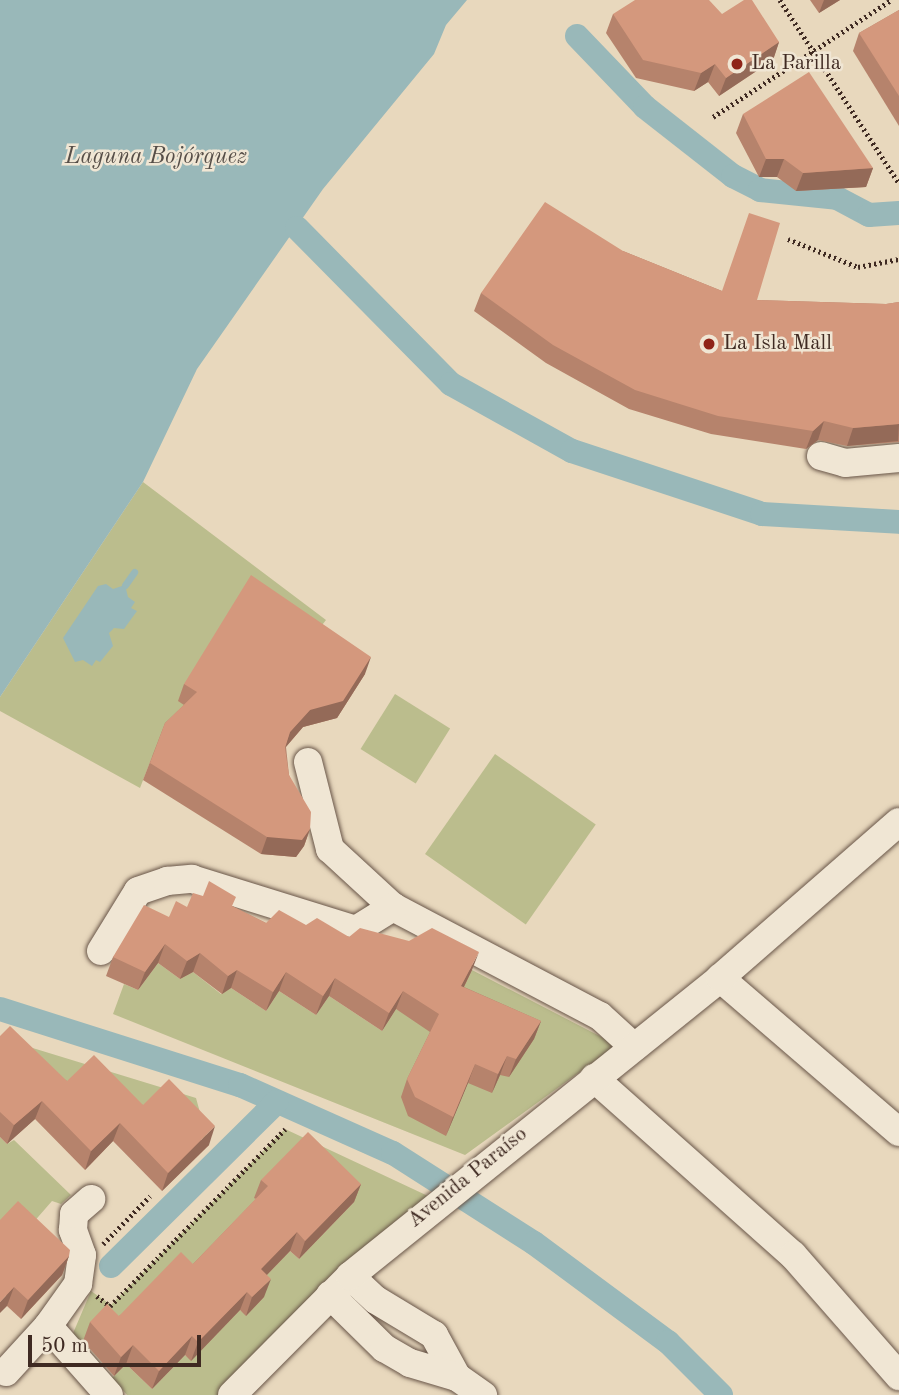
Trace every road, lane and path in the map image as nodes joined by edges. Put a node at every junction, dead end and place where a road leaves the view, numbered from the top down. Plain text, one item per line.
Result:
1 (780, 0) edge
2 (891, 0) edge
3 (814, 50) junction
4 (713, 117) dead end
5 (899, 183) edge
6 (788, 239) dead end
7 (899, 259) edge
8 (821, 456) dead end
9 (899, 458) edge
10 (308, 762) dead end
11 (899, 822) edge
12 (393, 907) junction
13 (102, 951) dead end
14 (720, 978) junction
15 (634, 1047) junction
16 (594, 1078) junction
17 (285, 1129) dead end
18 (899, 1132) edge
19 (150, 1196) dead end
20 (91, 1199) dead end
21 (96, 1251) dead end
22 (340, 1286) junction
23 (91, 1291) dead end
24 (48, 1326) junction
25 (6, 1372) dead end
26 (899, 1376) edge
27 (457, 1377) junction
28 (109, 1395) edge
29 (232, 1395) edge
30 (483, 1395) edge

1 - 3 path
2 - 3 path
3 - 4 path
3 - 5 path
6 - 7 path
8 - 9 street
10 - 12 street
11 - 14 street, Avenida Paraíso
12 - 13 street
12 - 15 street
14 - 15 street, Avenida Paraíso
14 - 18 street
15 - 16 street, Avenida Paraíso
16 - 22 street, Avenida Paraíso
16 - 26 street
17 - 23 path
19 - 21 path
20 - 24 street
22 - 27 street
22 - 27 street
22 - 29 street, Avenida Paraíso
24 - 25 street
24 - 28 street
27 - 30 street

